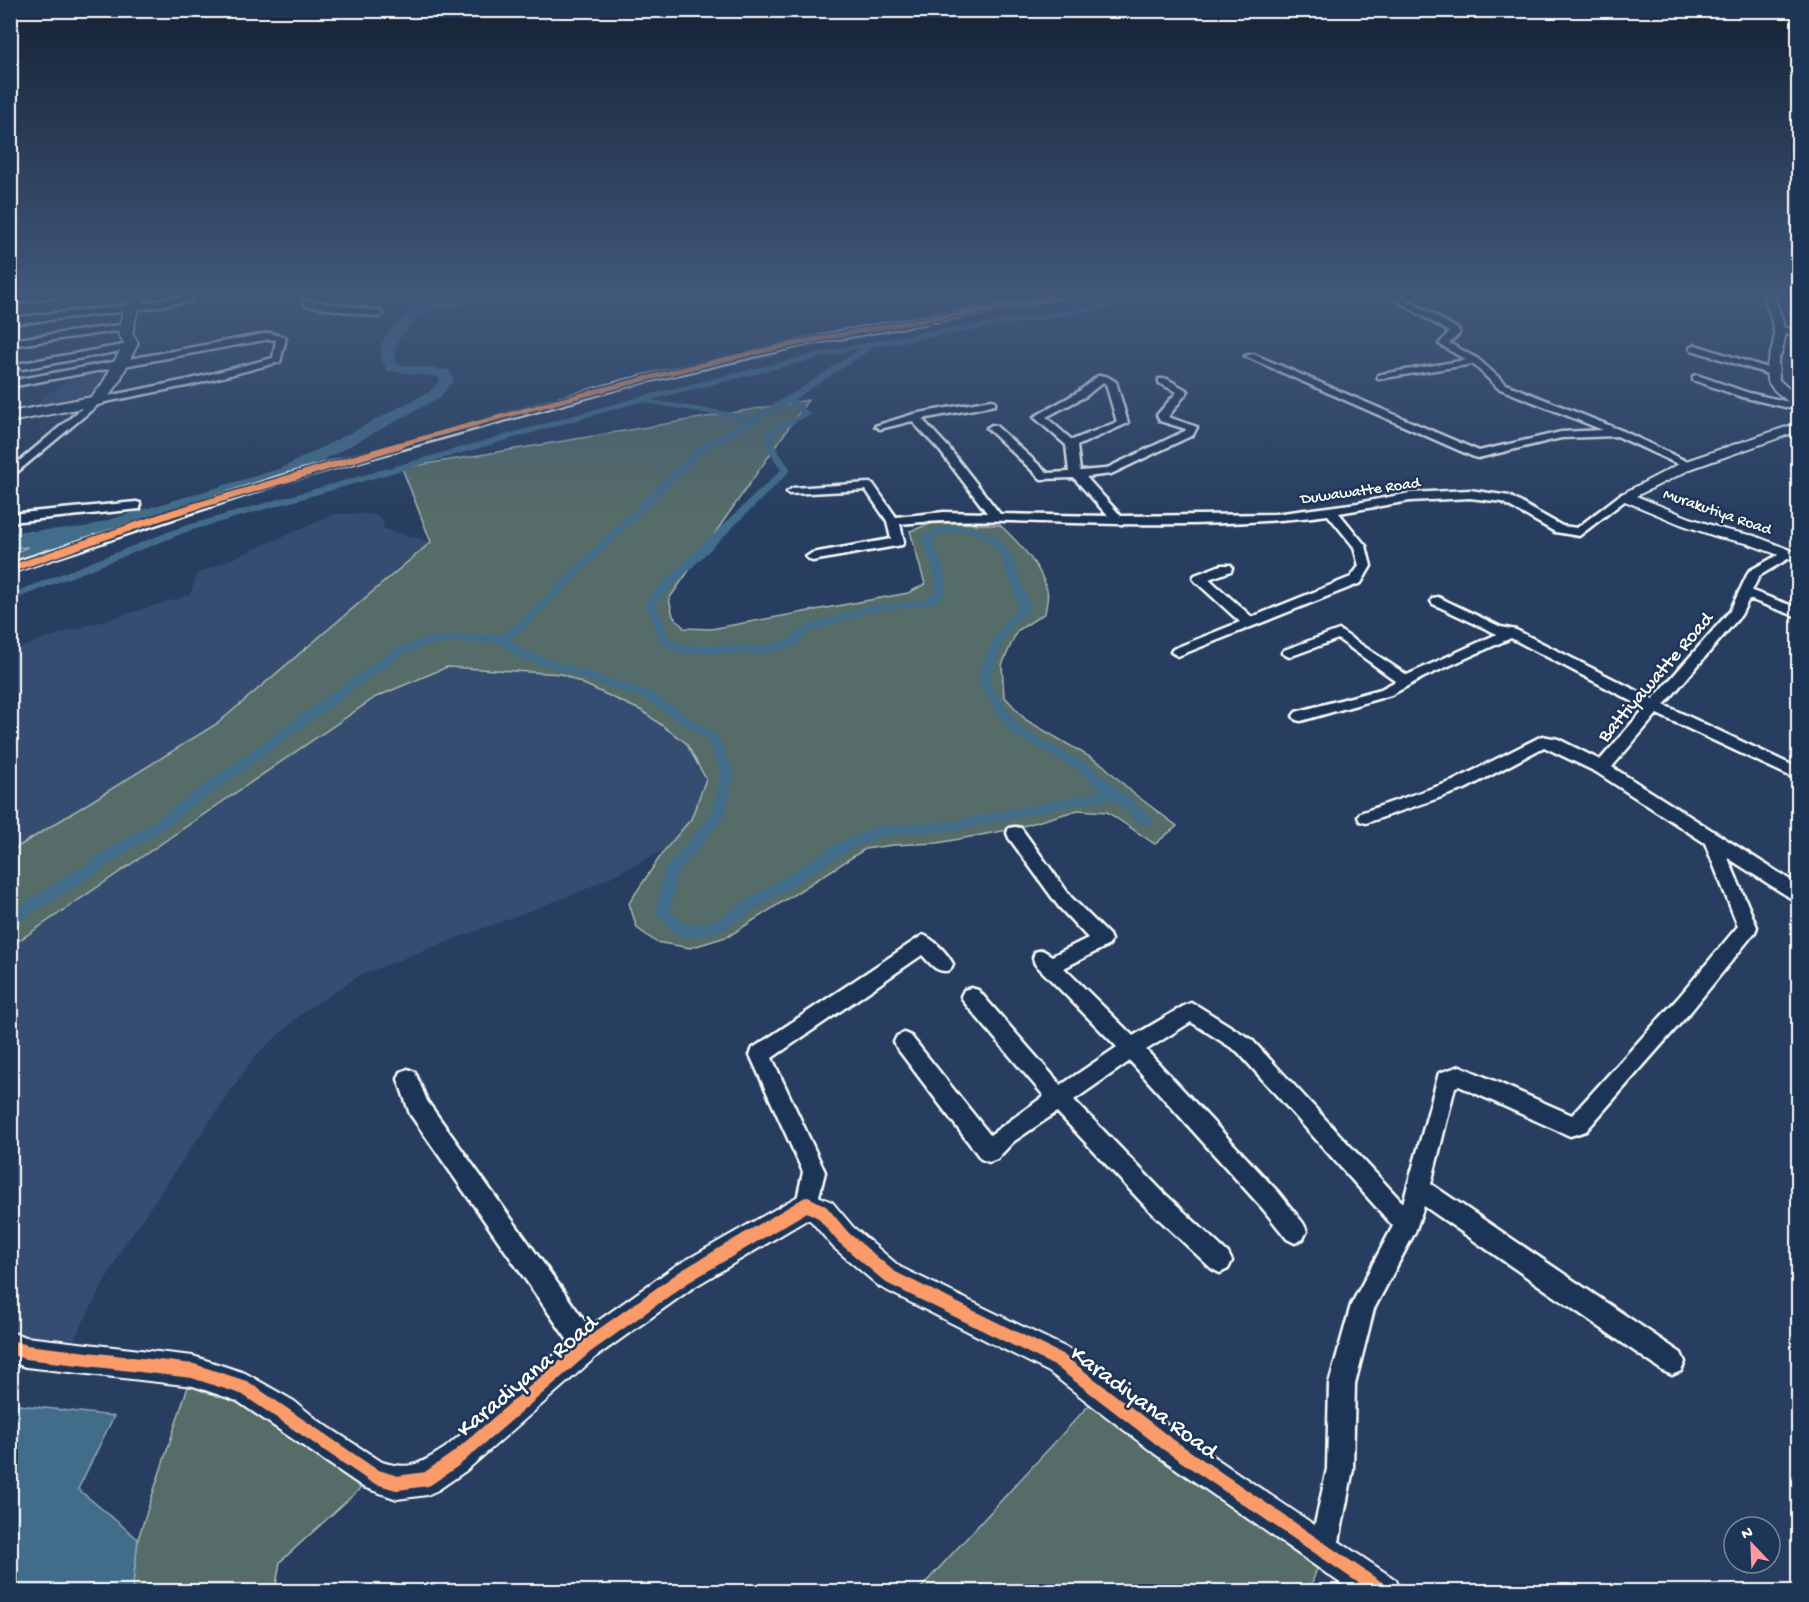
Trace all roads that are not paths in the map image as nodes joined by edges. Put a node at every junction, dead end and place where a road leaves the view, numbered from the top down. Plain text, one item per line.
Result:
1 (74, 368) edge
2 (118, 368) edge
3 (247, 368) edge
4 (686, 368) edge
5 (1277, 368) edge
6 (1436, 368) edge
7 (1483, 368) edge
8 (1758, 368) edge
9 (1772, 368) edge
10 (1772, 372) junction
11 (1382, 377) dead end
12 (1697, 378) dead end
13 (1163, 381) dead end
14 (10, 384) edge
15 (97, 401) junction
16 (991, 403) dead end
17 (1798, 405) edge
18 (10, 417) edge
19 (914, 417) junction
20 (880, 426) dead end
21 (1798, 427) edge
22 (992, 428) dead end
23 (1620, 433) junction
24 (1071, 444) junction
25 (1688, 465) junction
26 (1075, 473) junction
27 (10, 475) edge
28 (793, 492) dead end
29 (1625, 496) junction
30 (136, 506) dead end
31 (1331, 511) junction
32 (10, 518) edge
33 (997, 518) junction
34 (1118, 520) junction
35 (893, 521) junction
36 (1793, 556) edge
37 (812, 557) dead end
38 (1226, 568) dead end
39 (10, 569) edge
40 (1745, 593) junction
41 (1438, 602) dead end
42 (1798, 613) edge
43 (1250, 623) junction
44 (1510, 633) junction
45 (1178, 652) dead end
46 (1289, 653) dead end
47 (1406, 681) junction
48 (1656, 706) junction
49 (1301, 716) dead end
50 (1602, 768) junction
51 (1798, 774) edge
52 (1366, 817) dead end
53 (1015, 833) dead end
54 (1712, 839) junction
55 (1798, 894) edge
56 (943, 964) dead end
57 (971, 996) dead end
58 (904, 1042) dead end
59 (1131, 1049) junction
60 (408, 1079) dead end
61 (1058, 1099) junction
62 (1419, 1189) junction
63 (807, 1204) junction
64 (1407, 1224) junction
65 (1295, 1231) dead end
66 (1220, 1260) dead end
67 (587, 1346) junction
68 (10, 1347) edge
69 (1672, 1362) dead end
70 (1323, 1552) junction
71 (1384, 1592) edge

1 - 14 street
2 - 15 main road
3 - 15 street
4 - 39 street
5 - 23 street
6 - 11 street
7 - 23 street
8 - 10 street
9 - 10 street
10 - 17 street
12 - 17 street
13 - 26 street
15 - 18 main road
15 - 27 street
16 - 19 street
19 - 20 street
19 - 33 street
21 - 25 street, Duwawatte Road
22 - 26 street
23 - 25 street
24 - 24 street
24 - 26 street
25 - 29 street, Duwawatte Road
26 - 34 street
28 - 35 street
29 - 31 street, Duwawatte Road
29 - 36 street, Murakutiya Road
30 - 32 street
31 - 34 street, Duwawatte Road
31 - 43 street
33 - 34 street, Duwawatte Road
33 - 35 street, Duwawatte Road
35 - 37 street
36 - 40 street, Battiyawatte Road
38 - 43 street
40 - 42 street
40 - 48 street, Battiyawatte Road
41 - 44 street
43 - 45 street
44 - 47 street
44 - 48 street
46 - 47 street
47 - 49 street
48 - 50 street, Battiyawatte Road
48 - 51 street
50 - 52 street, Battiyawatte Road
50 - 54 street
53 - 59 street
54 - 55 street
54 - 62 street
56 - 63 street
57 - 61 street
58 - 61 street
59 - 61 street
59 - 64 street
59 - 65 street
60 - 67 street
61 - 66 street
62 - 64 street
62 - 69 street
63 - 67 street, Karadiyana Road
63 - 70 street, Karadiyana Road
64 - 70 street
67 - 68 street, Karadiyana Road
70 - 71 street, Karadiyana Road

